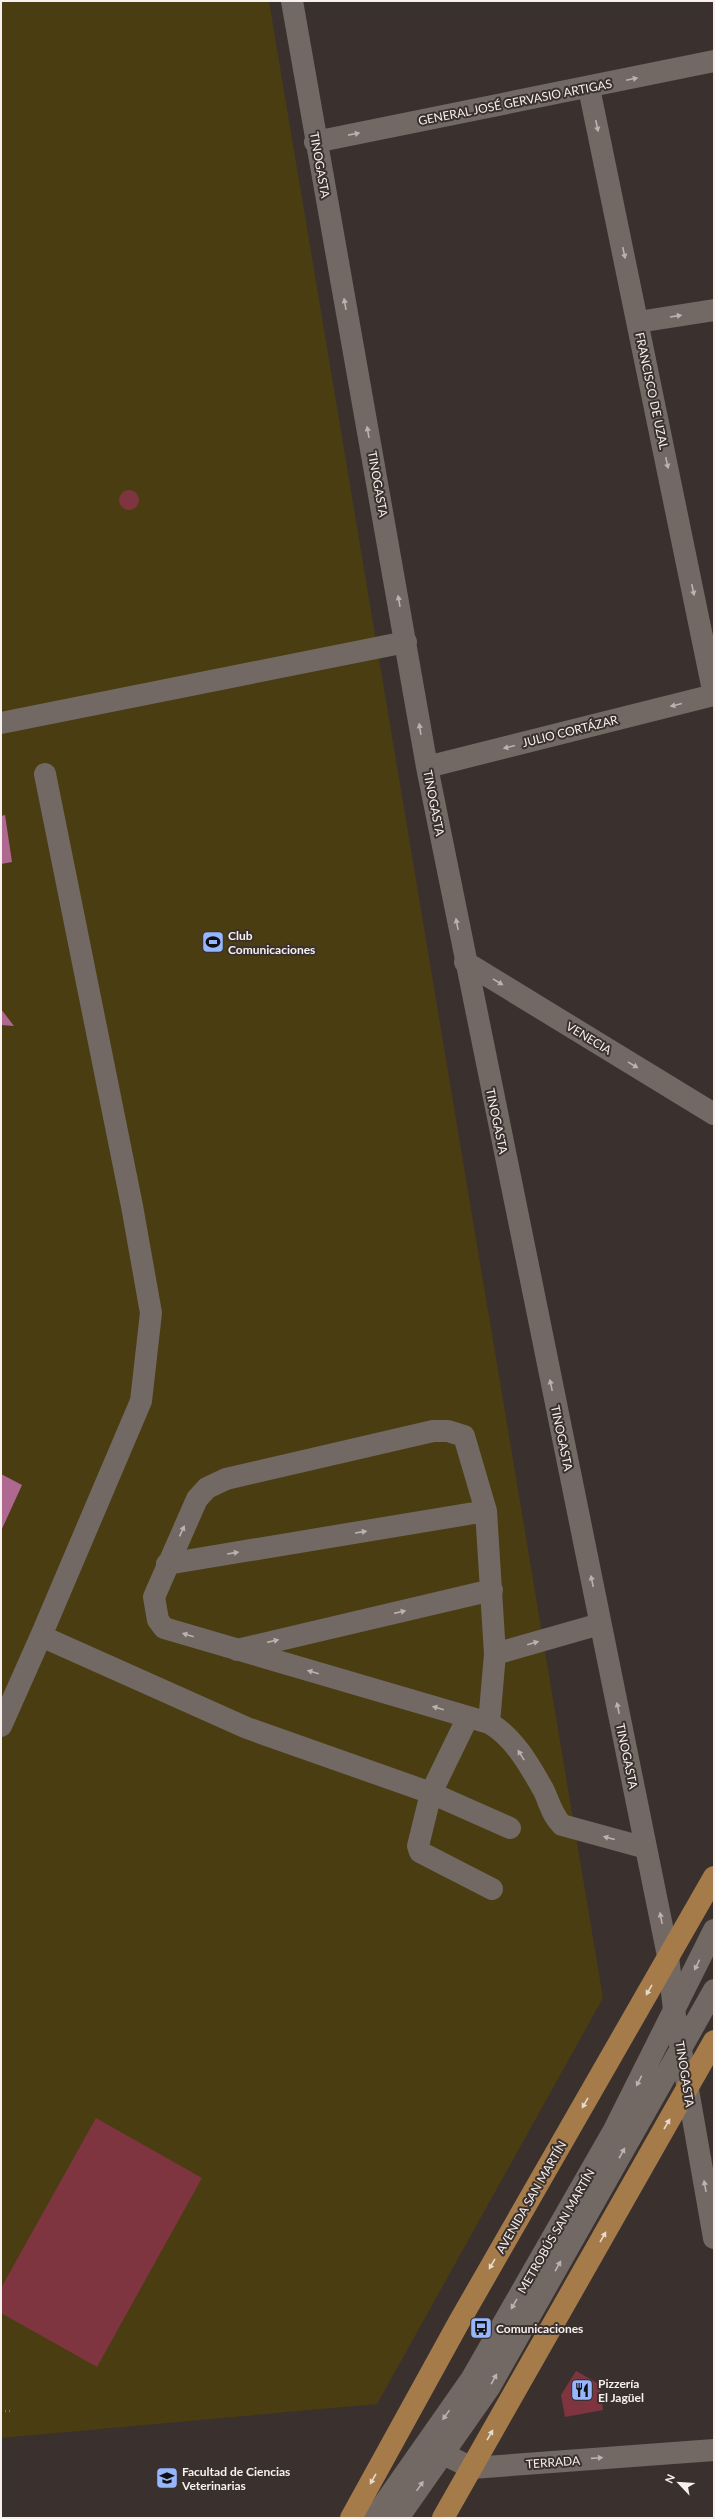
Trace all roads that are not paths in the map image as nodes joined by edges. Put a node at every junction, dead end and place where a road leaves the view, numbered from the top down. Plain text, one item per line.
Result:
1 (292, 1) edge
2 (714, 61) edge
3 (589, 88) junction
4 (316, 142) junction
5 (714, 310) edge
6 (638, 322) junction
7 (406, 642) junction
8 (714, 695) edge
9 (1, 723) edge
10 (427, 767) junction
11 (45, 774) dead end
12 (465, 962) junction
13 (714, 1114) edge
14 (486, 1511) junction
15 (167, 1564) junction
16 (492, 1590) junction
17 (600, 1624) junction
18 (41, 1636) junction
19 (235, 1650) junction
20 (495, 1654) junction
21 (479, 1720) junction
22 (1, 1726) edge
23 (431, 1793) junction
24 (510, 1828) dead end
25 (646, 1848) junction
26 (714, 1877) edge
27 (492, 1890) dead end
28 (714, 1930) edge
29 (668, 1956) junction
30 (714, 1990) edge
31 (674, 2010) junction
32 (714, 2041) edge
33 (681, 2048) junction
34 (687, 2088) junction
35 (714, 2238) edge
36 (399, 2432) junction
37 (423, 2445) junction
38 (714, 2450) edge
39 (443, 2453) junction
40 (472, 2468) junction
41 (351, 2518) edge
42 (374, 2518) edge
43 (398, 2518) edge
44 (443, 2518) edge

1 - 4 street, TINOGASTA
3 -> 2 street, GENERAL JOSÉ GERVASIO ARTIGAS
4 -> 3 street, GENERAL JOSÉ GERVASIO ARTIGAS
3 -> 6 street, FRANCISCO DE UZAL
7 -> 4 street, TINOGASTA
6 -> 5 street
6 -> 8 street, FRANCISCO DE UZAL
7 - 9 street
10 -> 7 street, TINOGASTA
8 -> 10 street, JULIO CORTÁZAR
12 -> 10 street, TINOGASTA
11 - 18 street
12 -> 13 street, VENECIA
17 -> 12 street, TINOGASTA
15 -> 14 street
15 -> 14 street
14 - 16 street
19 -> 15 street
19 -> 16 street
16 - 20 street
20 -> 17 street
25 -> 17 street, TINOGASTA
18 - 22 street
18 - 23 street
21 -> 19 street
20 - 21 street
21 - 23 street
25 -> 21 street
23 - 24 street
23 - 27 street
29 -> 25 street, TINOGASTA
26 - 29 main road, AVENIDA SAN MARTÍN
28 -> 31 street, METROBÚS SAN MARTÍN
29 - 31 street, TINOGASTA
29 -> 36 main road, AVENIDA SAN MARTÍN
30 - 33 street, METROBÚS SAN MARTÍN
31 - 33 street, TINOGASTA
31 -> 37 street, METROBÚS SAN MARTÍN
32 - 34 main road
33 - 34 street, TINOGASTA
39 -> 33 street, METROBÚS SAN MARTÍN
35 -> 34 street, TINOGASTA
40 -> 34 main road
36 - 37 street
36 -> 41 main road, AVENIDA SAN MARTÍN
37 - 39 street
37 - 42 street, METROBÚS SAN MARTÍN
40 -> 38 street, TERRADA
39 - 40 street
43 -> 39 street, METROBÚS SAN MARTÍN
40 - 44 main road

